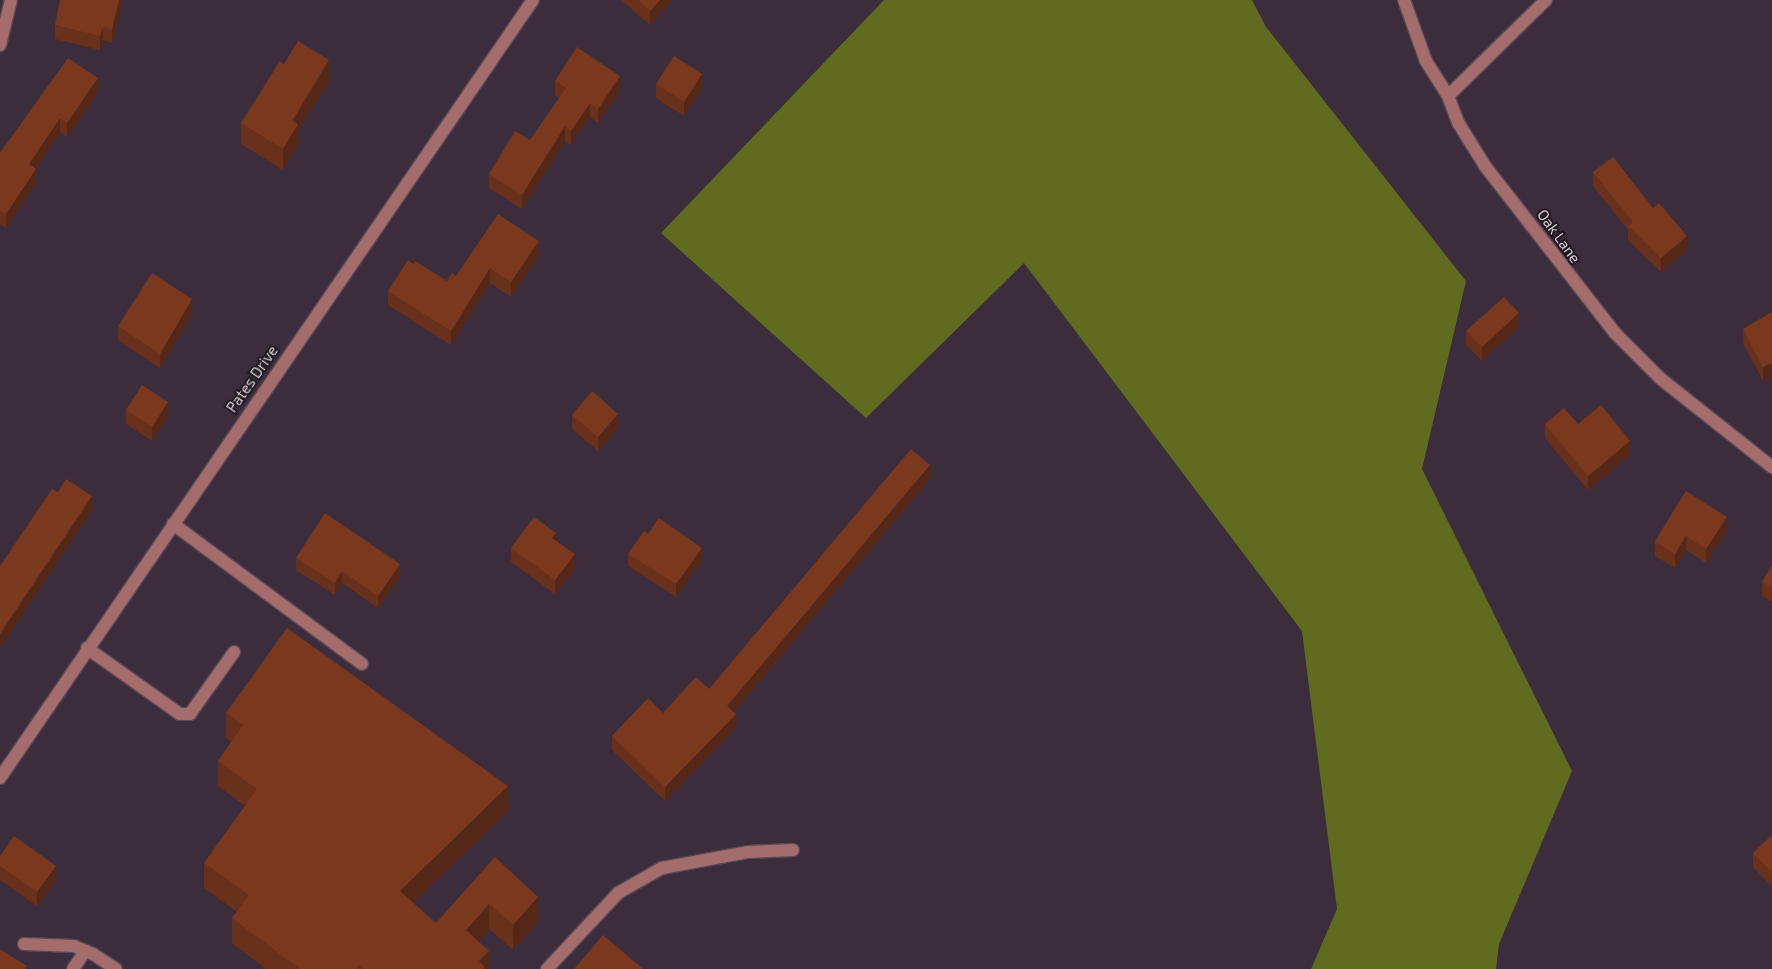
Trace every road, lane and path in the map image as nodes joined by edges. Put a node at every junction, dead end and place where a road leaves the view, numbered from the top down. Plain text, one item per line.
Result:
1 (11, 0) edge
2 (533, 0) edge
3 (1404, 0) edge
4 (1546, 0) edge
5 (0, 45) edge
6 (1448, 96) junction
7 (1772, 467) edge
8 (173, 524) junction
9 (87, 648) junction
10 (234, 652) dead end
11 (362, 664) dead end
12 (0, 778) edge
13 (793, 850) dead end
14 (24, 944) dead end
15 (85, 951) junction
16 (73, 969) edge
17 (116, 969) edge
18 (547, 969) edge

1 - 5 street
2 - 8 street, Pates Drive
3 - 6 street, Oak Lane
4 - 6 street
6 - 7 street, Oak Lane
8 - 9 street, Pates Drive
8 - 11 street
9 - 10 street
9 - 12 street, Pates Drive
13 - 18 street
14 - 15 street
15 - 16 street
15 - 17 street

